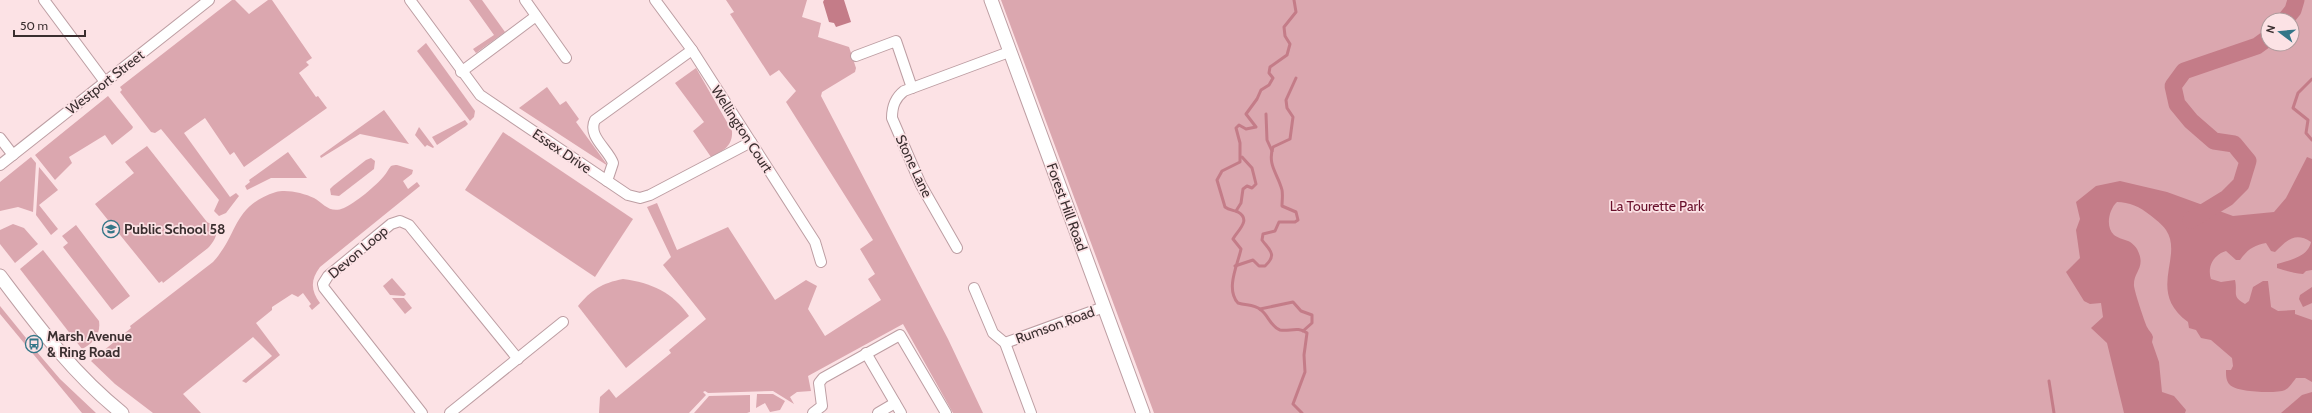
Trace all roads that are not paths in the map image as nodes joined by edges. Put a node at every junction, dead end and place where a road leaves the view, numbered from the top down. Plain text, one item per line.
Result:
1 (44, 0) edge
2 (209, 0) edge
3 (410, 0) edge
4 (524, 0) edge
5 (655, 0) edge
6 (990, 0) edge
7 (536, 16) junction
8 (692, 50) junction
9 (1009, 52) junction
10 (856, 56) dead end
11 (566, 58) dead end
12 (461, 72) junction
13 (105, 82) junction
14 (912, 88) junction
15 (0, 138) edge
16 (751, 142) junction
17 (13, 154) junction
18 (0, 165) edge
19 (607, 181) junction
20 (957, 248) dead end
21 (821, 262) dead end
22 (0, 276) edge
23 (974, 288) dead end
24 (1104, 308) junction
25 (563, 322) dead end
26 (1005, 343) junction
27 (866, 354) junction
28 (518, 359) junction
29 (895, 403) junction
30 (122, 413) edge
31 (422, 413) edge
32 (450, 413) edge
33 (813, 413) edge
34 (878, 413) edge
35 (901, 413) edge
36 (946, 413) edge
37 (1031, 413) edge
38 (1143, 413) edge

1 - 13 street
2 - 13 street, Westport Street
3 - 12 street, Essex Drive
4 - 7 street
5 - 8 street, Wellington Court
6 - 9 street, Forest Hill Road
7 - 11 street
7 - 12 street
8 - 16 street, Wellington Court
8 - 19 street
9 - 14 street, Stone Lane
9 - 24 street, Forest Hill Road
10 - 14 street
12 - 19 street, Essex Drive
13 - 17 street, Westport Street
14 - 20 street, Stone Lane
15 - 17 street
16 - 19 street, Essex Drive
16 - 21 street, Wellington Court
17 - 18 street, Westport Street
22 - 30 street
23 - 26 street, Rumson Road
24 - 26 street, Rumson Road
24 - 38 street, Forest Hill Road
25 - 28 street
26 - 37 street, Rumson Road
27 - 29 street
27 - 33 street
27 - 36 street
28 - 31 street, Devon Loop
28 - 32 street
29 - 34 street
29 - 35 street

